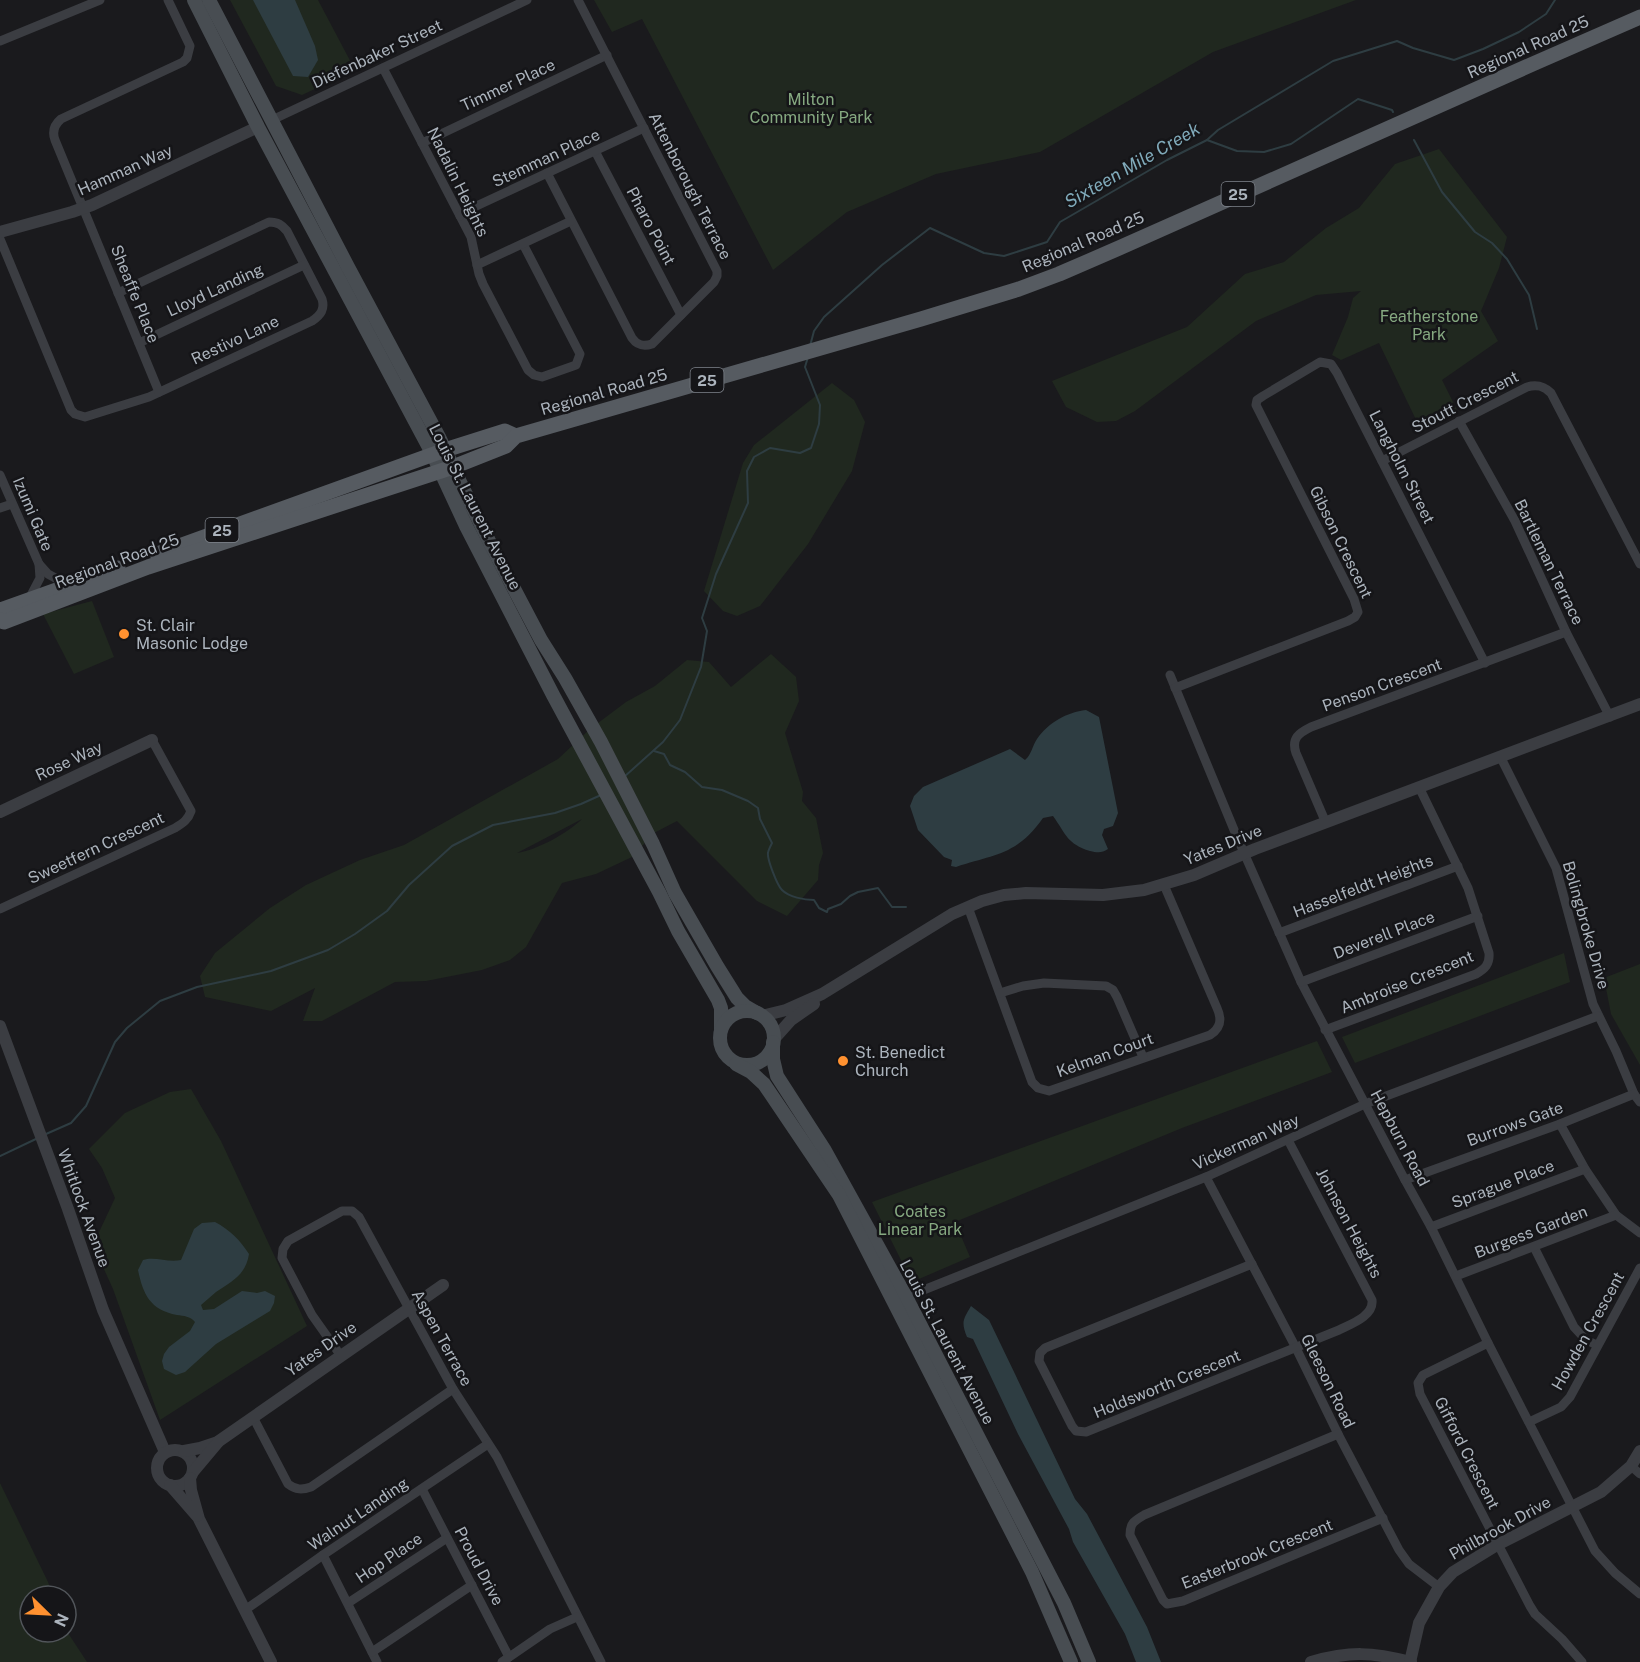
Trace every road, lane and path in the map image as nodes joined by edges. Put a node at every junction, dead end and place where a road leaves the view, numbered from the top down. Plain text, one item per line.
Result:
1 (100, 0) edge
2 (168, 0) edge
3 (194, 0) edge
4 (208, 0) edge
5 (527, 0) edge
6 (578, 0) edge
7 (1640, 17) edge
8 (0, 41) edge
9 (607, 55) junction
10 (383, 68) junction
11 (272, 120) junction
12 (258, 127) junction
13 (644, 128) junction
14 (422, 143) junction
15 (595, 151) junction
16 (547, 173) junction
17 (83, 208) junction
18 (460, 216) junction
19 (571, 221) junction
20 (0, 232) edge
21 (0, 239) edge
22 (523, 244) junction
23 (304, 265) junction
24 (477, 265) junction
25 (118, 293) junction
26 (681, 315) junction
27 (139, 343) junction
28 (159, 392) junction
29 (1256, 405) joint
30 (1459, 421) junction
31 (516, 436) junction
32 (439, 453) junction
33 (1382, 461) junction
34 (446, 469) junction
35 (0, 475) edge
36 (12, 504) junction
37 (0, 508) edge
38 (39, 564) junction
39 (1640, 564) edge
40 (68, 585) junction
41 (29, 599) junction
42 (0, 613) edge
43 (0, 620) edge
44 (1566, 632) junction
45 (1485, 663) junction
46 (1170, 675) dead end
47 (1175, 688) junction
48 (1640, 704) edge
49 (1610, 717) junction
50 (152, 740) joint
51 (1501, 758) junction
52 (1419, 787) junction
53 (0, 812) edge
54 (1326, 822) junction
55 (1245, 853) junction
56 (1458, 866) junction
57 (1164, 885) junction
58 (968, 907) junction
59 (0, 909) edge
60 (1478, 916) junction
61 (1279, 933) junction
62 (1301, 982) junction
63 (1000, 993) junction
64 (822, 994) junction
65 (760, 1014) junction
66 (1598, 1016) junction
67 (0, 1026) edge
68 (721, 1029) junction
69 (1325, 1030) junction
70 (774, 1041) junction
71 (1143, 1057) junction
72 (736, 1064) junction
73 (1637, 1098) edge
74 (1365, 1104) junction
75 (1560, 1124) junction
76 (1288, 1140) junction
77 (1585, 1168) junction
78 (1206, 1177) junction
79 (1405, 1180) junction
80 (1616, 1215) junction
81 (1431, 1227) junction
82 (1640, 1233) edge
83 (1534, 1247) junction
84 (1252, 1264) junction
85 (1640, 1268) edge
86 (1456, 1276) junction
87 (443, 1285) dead end
88 (906, 1297) junction
89 (408, 1309) junction
90 (1488, 1343) junction
91 (1597, 1346) junction
92 (1296, 1348) junction
93 (341, 1356) junction
94 (453, 1389) junction
95 (253, 1417) junction
96 (1530, 1422) junction
97 (1338, 1434) junction
98 (219, 1441) junction
99 (488, 1444) junction
100 (175, 1451) junction
101 (1640, 1451) edge
102 (1636, 1470) edge
103 (192, 1475) junction
104 (170, 1485) junction
105 (422, 1489) junction
106 (1573, 1506) junction
107 (1383, 1518) junction
108 (199, 1519) junction
109 (447, 1538) junction
110 (1497, 1545) junction
111 (324, 1555) junction
112 (472, 1585) junction
113 (1439, 1587) junction
114 (1640, 1594) edge
115 (348, 1603) junction
116 (245, 1610) junction
117 (577, 1617) junction
118 (372, 1652) junction
119 (506, 1660) edge
120 (271, 1662) edge
121 (377, 1662) edge
122 (601, 1662) edge
123 (1071, 1662) edge
124 (1089, 1662) edge
125 (1311, 1662) edge
126 (1410, 1662) edge
127 (1582, 1662) edge

1 - 8 street
2 - 17 street, Sheaffe Place
3 - 12 main road, Louis St. Laurent Avenue
4 - 11 main road, Louis St. Laurent Avenue
5 - 10 street, Diefenbaker Street
6 - 9 street, Attenborough Terrace
7 - 31 main road, Regional Road 25 / 25
9 - 13 street, Attenborough Terrace
9 - 14 street, Timmer Place
10 - 11 street, Diefenbaker Street
10 - 14 street, Nadalin Heights
11 - 32 main road, Louis St. Laurent Avenue
12 - 17 street, Hamman Way
12 - 32 main road, Louis St. Laurent Avenue
13 - 15 street, Stemman Place
13 - 26 street, Attenborough Terrace
14 - 18 street, Nadalin Heights
15 - 16 street, Stemman Place
15 - 26 street, Pharo Point
16 - 18 street, Stemman Place
16 - 19 street, Attenborough Terrace
17 - 20 street, Hamman Way
17 - 25 street, Sheaffe Place
18 - 24 street, Nadalin Heights
19 - 22 street
19 - 26 street, Attenborough Terrace
21 - 28 street, Restivo Lane
22 - 24 street
22 - 24 street, Nadalin Heights
23 - 25 street, Restivo Lane
23 - 27 street, Lloyd Landing
23 - 28 street, Restivo Lane
25 - 27 street, Sheaffe Place
27 - 28 street, Sheaffe Place
29 - 33 street, Langholm Street
29 - 47 street, Gibson Crescent
30 - 33 street, Stoutt Crescent
30 - 39 street, Stoutt Crescent
30 - 44 street, Bartleman Terrace
31 - 32 main road, Regional Road 25 / 25
31 - 34 main road, Regional Road 25 / 25
32 - 34 main road, Louis St. Laurent Avenue
32 - 40 main road, Regional Road 25 / 25
33 - 45 street, Langholm Street
34 - 43 main road, Regional Road 25 / 25
34 - 65 main road, Louis St. Laurent Avenue
34 - 68 main road, Louis St. Laurent Avenue
35 - 36 street, Izumi Gate
36 - 37 street
36 - 38 street, Izumi Gate
38 - 40 street, Izumi Gate
38 - 41 street, Izumi Gate
40 - 41 main road, Regional Road 25 / 25
41 - 42 main road, Regional Road 25 / 25
44 - 45 street, Penson Crescent
44 - 49 street, Bartleman Terrace
45 - 54 street, Penson Crescent
46 - 47 street, Hepburn Road
47 - 55 street, Hepburn Road
48 - 49 street, Yates Drive
49 - 51 street, Yates Drive
50 - 53 street, Rose Way
50 - 59 street, Sweetfern Crescent
51 - 52 street, Yates Drive
51 - 66 street, Bolingbroke Drive
52 - 54 street, Yates Drive
52 - 56 street, Ambroise Crescent
54 - 55 street, Yates Drive
55 - 57 street, Yates Drive
55 - 61 street, Hepburn Road
56 - 60 street, Ambroise Crescent
56 - 61 street, Hasselfeldt Heights
57 - 58 street, Yates Drive
57 - 71 street, Kelman Court
58 - 63 street, Kelman Court
58 - 64 street, Yates Drive
60 - 62 street, Deverell Place
60 - 69 street, Ambroise Crescent
61 - 62 street, Hepburn Road
62 - 69 street, Hepburn Road
63 - 71 street
63 - 71 street, Kelman Court
64 - 65 street, Yates Drive
64 - 70 street, Yates Drive
65 - 68 main road
65 - 70 main road
66 - 73 street, Bolingbroke Drive
66 - 74 street, Vickerman Way
67 - 100 street, Whitlock Avenue
68 - 72 main road
69 - 74 street, Hepburn Road
70 - 72 main road
70 - 88 main road, Louis St. Laurent Avenue
72 - 123 main road, Louis St. Laurent Avenue
73 - 75 street, Burrows Gate
74 - 76 street, Vickerman Way
74 - 79 street, Hepburn Road
75 - 77 street
75 - 79 street, Burrows Gate
76 - 78 street, Vickerman Way
76 - 92 street, Johnson Heights
77 - 80 street
77 - 81 street, Sprague Place
78 - 84 street, Gleeson Road
78 - 88 street, Vickerman Way
79 - 81 street, Hepburn Road
80 - 82 street
80 - 83 street, Burgess Garden
81 - 86 street, Hepburn Road
83 - 86 street, Burgess Garden
83 - 91 street
84 - 92 street, Gleeson Road
84 - 92 street, Holdsworth Crescent
85 - 91 street, Howden Crescent
86 - 90 street, Hepburn Road
87 - 89 street, Yates Drive
88 - 124 main road, Louis St. Laurent Avenue
89 - 93 street, Yates Drive
89 - 93 street, Aspen Terrace
89 - 94 street, Aspen Terrace
90 - 96 street, Hepburn Road
90 - 110 street, Gifford Crescent
91 - 96 street, Howden Crescent
92 - 97 street, Gleeson Road
93 - 95 street, Yates Drive
94 - 95 street
94 - 99 street, Aspen Terrace
95 - 98 street, Yates Drive
96 - 106 street, Hepburn Road
97 - 107 street, Gleeson Road
97 - 107 street, Easterbrook Crescent
98 - 100 street, Yates Drive
98 - 103 street, Yates Drive
99 - 105 street, Walnut Landing
99 - 117 street, Aspen Terrace
100 - 103 street
100 - 104 street
101 - 102 street, Philbrook Drive
102 - 106 street, Philbrook Drive
103 - 104 street
103 - 108 street
104 - 108 street
105 - 109 street, Proud Drive
105 - 111 street, Walnut Landing
106 - 110 street, Philbrook Drive
106 - 114 street, Hepburn Road
107 - 113 street, Gleeson Road
108 - 116 street
109 - 112 street, Proud Drive
109 - 115 street, Hop Place
110 - 113 street, Philbrook Drive
110 - 127 street, Gifford Crescent
111 - 115 street
111 - 116 street, Walnut Landing
112 - 118 street
112 - 119 street, Proud Drive
113 - 126 street, Philbrook Drive
115 - 118 street
116 - 120 street
117 - 119 street
117 - 122 street, Aspen Terrace
118 - 121 street
125 - 126 street

